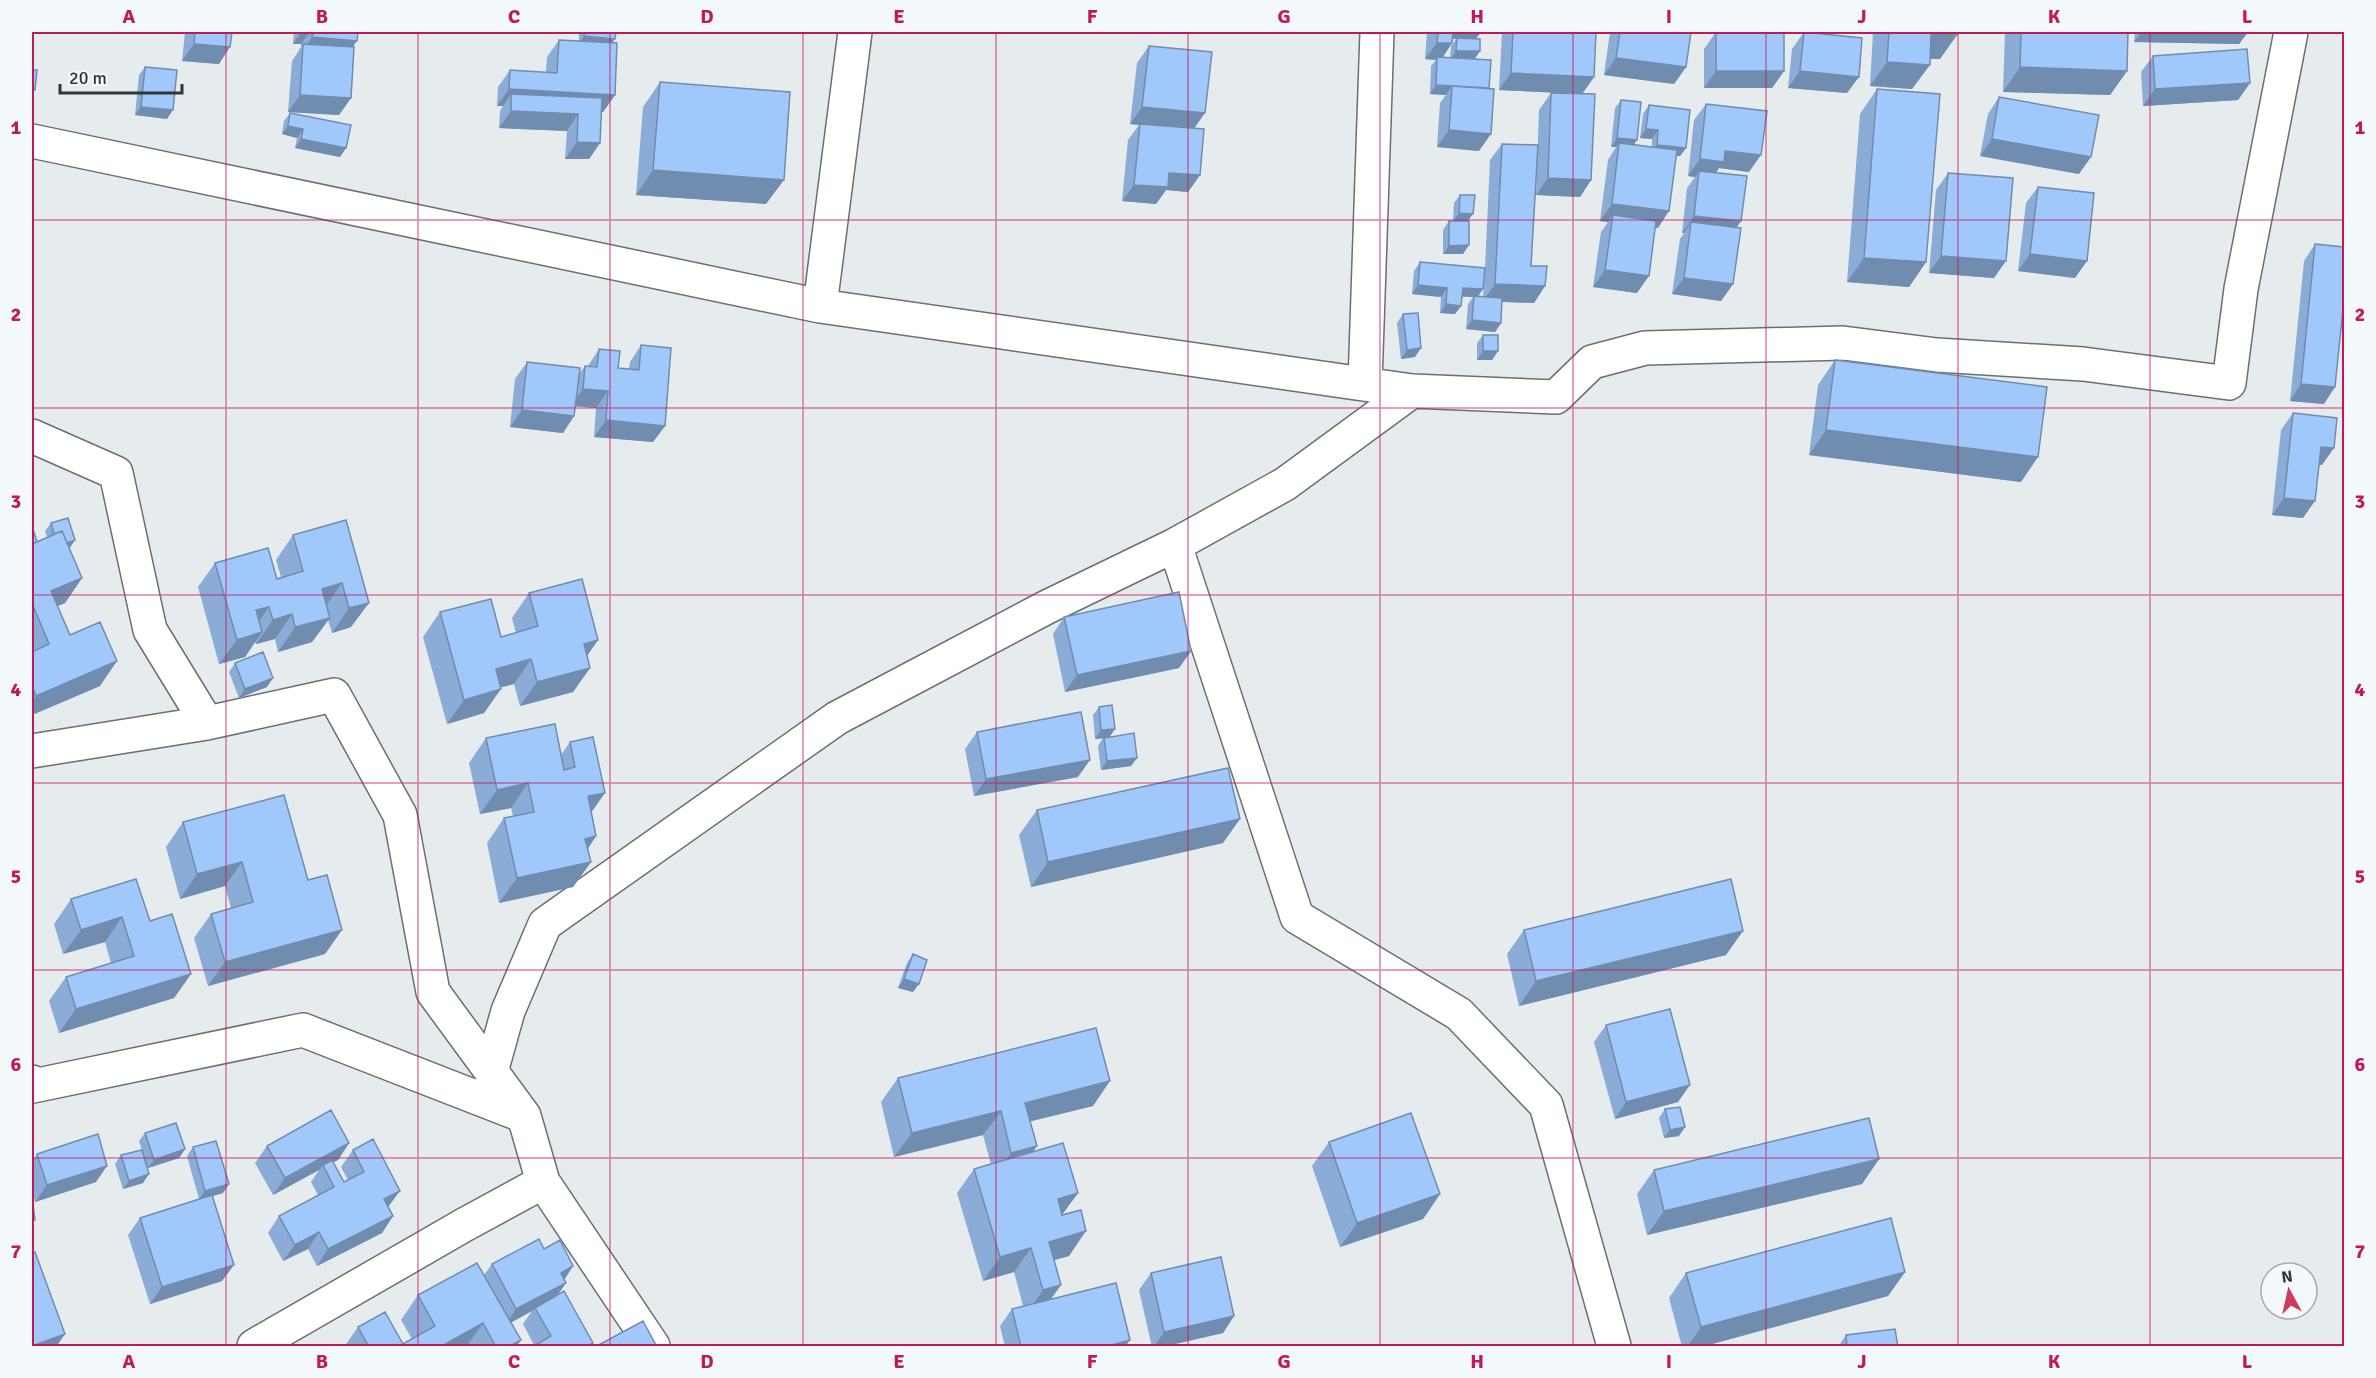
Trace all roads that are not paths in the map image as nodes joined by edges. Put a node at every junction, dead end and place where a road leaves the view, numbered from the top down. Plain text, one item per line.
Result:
1 (855, 32) edge
2 (1377, 32) edge
3 (2291, 32) edge
4 (32, 141) edge
5 (820, 306) junction
6 (1365, 383) junction
7 (1412, 391) junction
8 (32, 436) edge
9 (1175, 545) junction
10 (207, 723) junction
11 (32, 751) edge
12 (491, 1072) junction
13 (32, 1082) edge
14 (524, 1116) junction
15 (543, 1182) junction
16 (254, 1347) edge
17 (653, 1347) edge
18 (1614, 1347) edge

1 - 5 street
2 - 6 street
3 - 7 street
4 - 5 street
5 - 6 street
6 - 7 street
7 - 9 street
8 - 10 street
9 - 12 street
9 - 18 street
10 - 11 street
10 - 12 street
12 - 14 street
13 - 14 street
14 - 15 street
15 - 16 street
15 - 17 street

